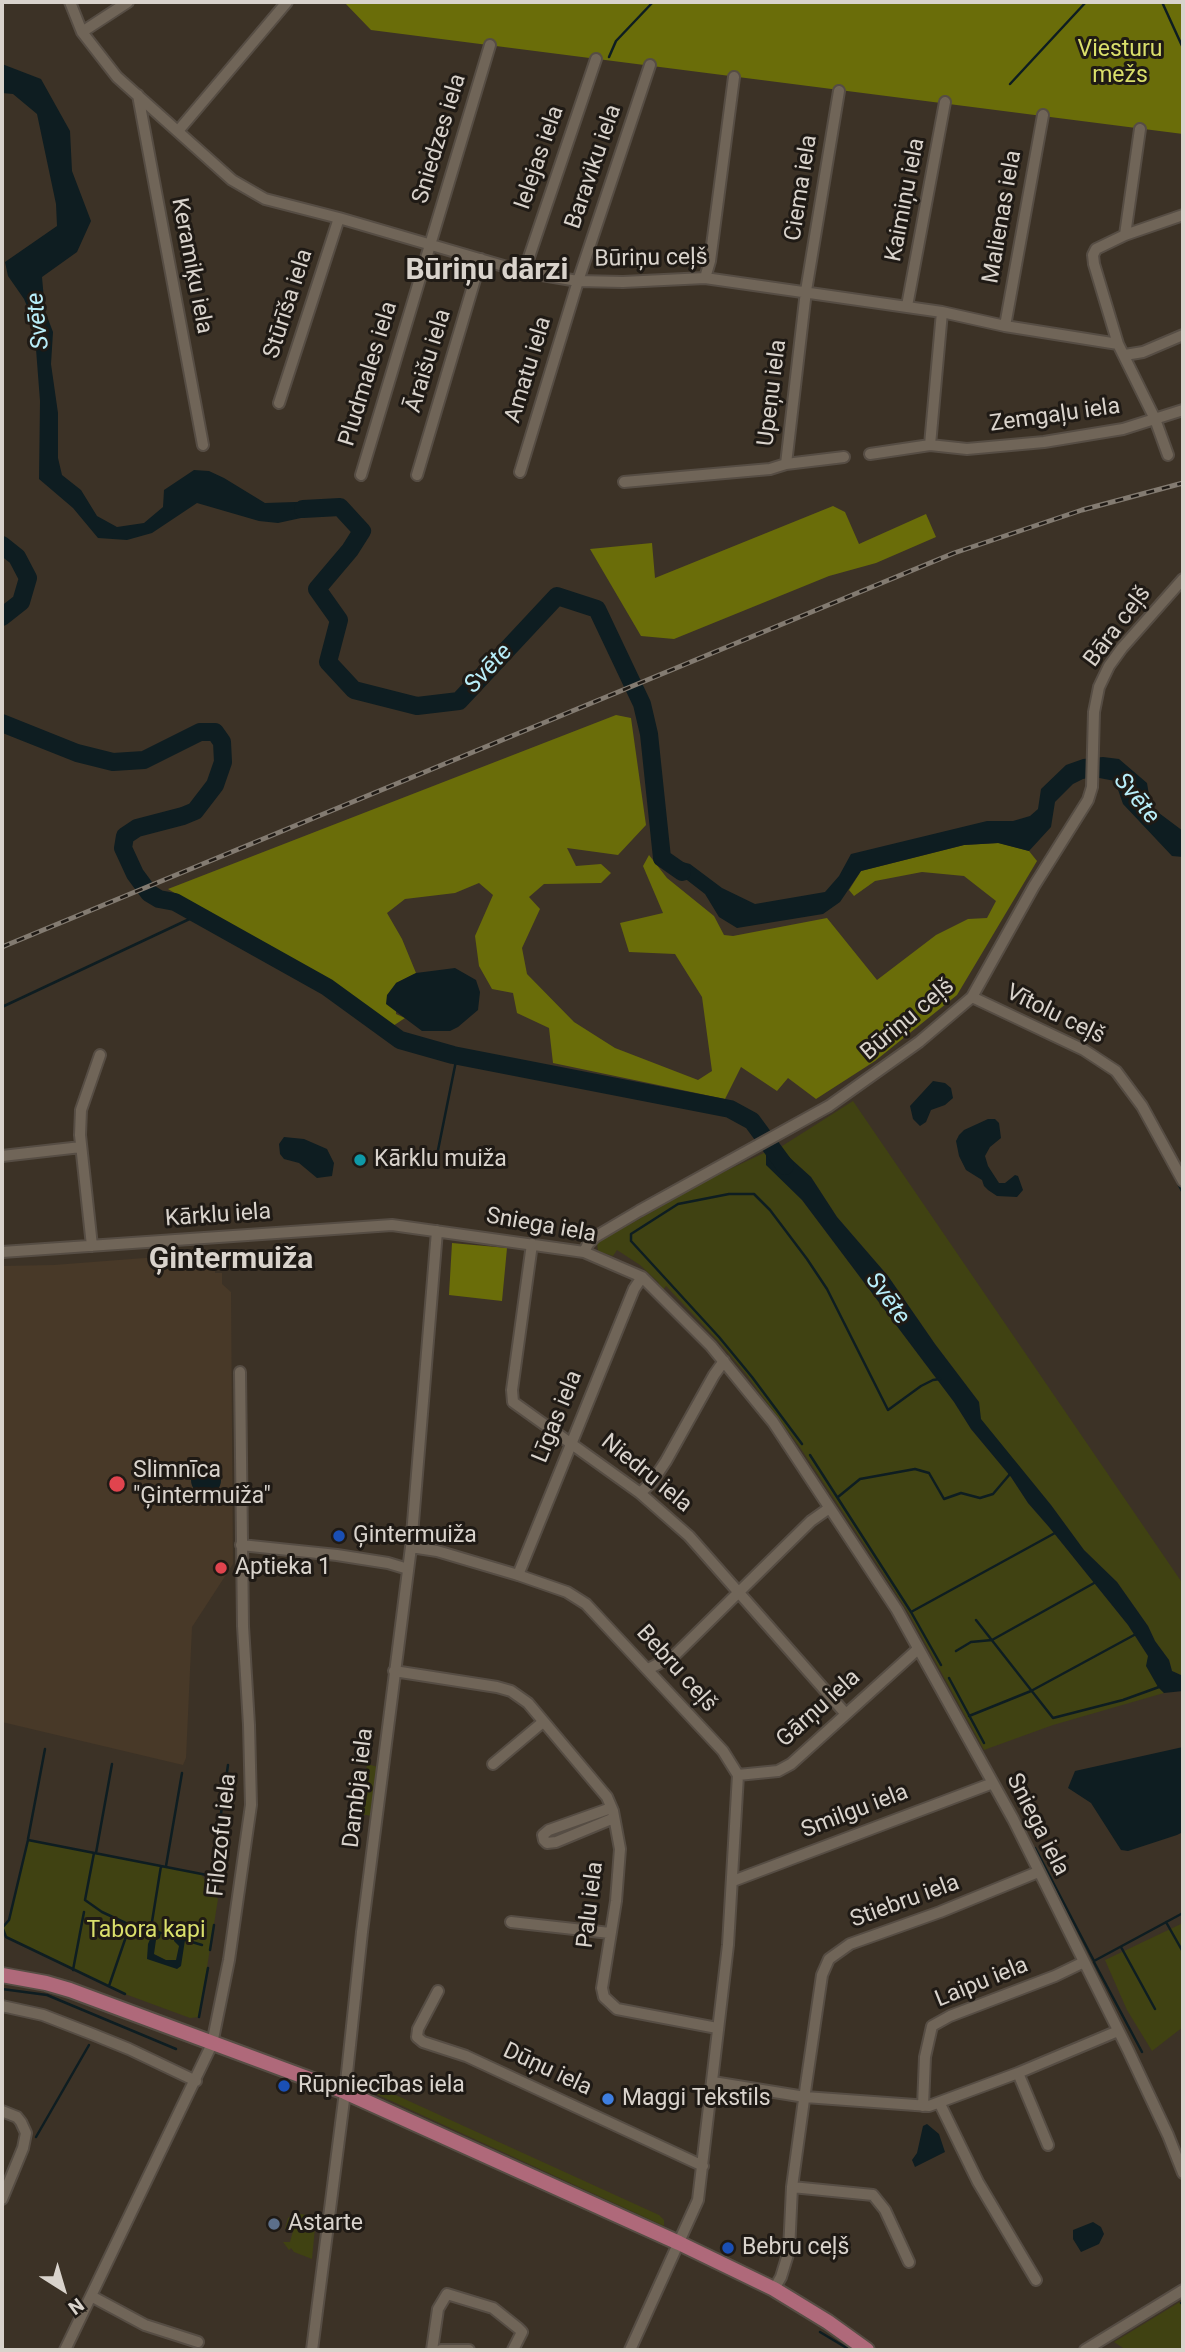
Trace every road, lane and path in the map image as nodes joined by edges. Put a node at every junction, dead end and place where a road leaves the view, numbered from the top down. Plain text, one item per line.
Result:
1 (70, 2) edge
2 (128, 2) edge
3 (288, 2) edge
4 (82, 32) junction
5 (490, 45) dead end
6 (596, 58) dead end
7 (650, 65) dead end
8 (734, 77) dead end
9 (839, 91) dead end
10 (138, 95) junction
11 (946, 102) dead end
12 (1043, 115) dead end
13 (1140, 129) dead end
14 (178, 131) junction
15 (1183, 215) edge
16 (339, 218) junction
17 (1125, 235) junction
18 (430, 244) junction
19 (481, 259) junction
20 (524, 272) junction
21 (705, 278) junction
22 (578, 281) junction
23 (806, 291) junction
24 (907, 306) junction
25 (942, 312) junction
26 (1005, 326) junction
27 (1183, 335) edge
28 (1118, 344) junction
29 (1125, 355) junction
30 (279, 402) dead end
31 (1183, 410) edge
32 (1155, 419) junction
33 (204, 445) dead end
34 (930, 445) junction
35 (870, 454) dead end
36 (1168, 455) dead end
37 (844, 457) dead end
38 (786, 464) junction
39 (520, 472) dead end
40 (360, 475) dead end
41 (417, 475) dead end
42 (624, 481) dead end
43 (1183, 579) edge
44 (1092, 787) joint
45 (972, 997) junction
46 (100, 1055) dead end
47 (81, 1147) junction
48 (2, 1156) edge
49 (1183, 1181) edge
50 (437, 1231) junction
51 (532, 1244) junction
52 (92, 1246) junction
53 (584, 1251) junction
54 (2, 1252) edge
55 (642, 1277) junction
56 (724, 1361) junction
57 (240, 1371) dead end
58 (571, 1441) junction
59 (640, 1493) junction
60 (828, 1509) junction
61 (242, 1545) junction
62 (411, 1547) junction
63 (408, 1569) junction
64 (518, 1575) junction
65 (738, 1591) junction
66 (918, 1649) junction
67 (648, 1669) junction
68 (394, 1671) junction
69 (845, 1713) junction
70 (543, 1723) junction
71 (493, 1764) dead end
72 (738, 1775) junction
73 (993, 1783) junction
74 (613, 1813) junction
75 (1038, 1872) junction
76 (733, 1881) junction
77 (511, 1922) dead end
78 (610, 1933) junction
79 (1084, 1962) junction
80 (2, 1975) edge
81 (438, 1991) dead end
82 (2, 2006) edge
83 (718, 2028) junction
84 (1118, 2031) junction
85 (212, 2044) junction
86 (1018, 2073) junction
87 (196, 2081) junction
88 (713, 2082) junction
89 (345, 2092) junction
90 (805, 2098) junction
91 (940, 2104) junction
92 (923, 2106) junction
93 (2, 2111) edge
94 (1048, 2145) dead end
95 (703, 2166) junction
96 (1183, 2173) edge
97 (792, 2187) junction
98 (2, 2199) edge
99 (679, 2243) junction
100 (909, 2262) dead end
101 (1036, 2280) dead end
102 (774, 2289) junction
103 (1183, 2290) edge
104 (91, 2296) junction
105 (198, 2342) dead end
106 (65, 2350) edge
107 (312, 2350) edge
108 (432, 2350) edge
109 (441, 2350) edge
110 (469, 2350) edge
111 (513, 2350) edge
112 (629, 2350) edge
113 (867, 2350) edge
114 (1086, 2350) edge

1 - 4 street, Būriņu ceļš
2 - 4 street
3 - 14 street
4 - 10 street, Būriņu ceļš
5 - 18 street, Sniedzes iela
6 - 20 street, Ielejas iela
7 - 22 street, Baraviku iela
8 - 21 street
9 - 23 street, Ciema iela
10 - 14 street, Būriņu ceļš
10 - 33 street, Keramiķu iela
11 - 24 street, Kaimiņu iela
12 - 26 street, Malienas iela
13 - 17 street
14 - 16 street, Būriņu ceļš
15 - 17 street
16 - 18 street, Būriņu ceļš
16 - 30 street, Stūrīša iela
17 - 28 street
18 - 19 street, Būriņu ceļš
18 - 40 street, Pludmales iela
19 - 20 street, Būriņu ceļš
19 - 41 street, Āraišu iela
20 - 22 street, Būriņu ceļš
21 - 22 street, Būriņu ceļš
21 - 23 street, Būriņu ceļš
22 - 39 street, Amatu iela
23 - 24 street, Būriņu ceļš
23 - 38 street, Upeņu iela
24 - 25 street, Būriņu ceļš
25 - 26 street, Būriņu ceļš
25 - 34 street
26 - 28 street, Būriņu ceļš
27 - 29 street
28 - 29 street
29 - 32 street
31 - 32 street, Zemgaļu iela
32 - 34 street, Zemgaļu iela
32 - 36 street
34 - 35 street, Zemgaļu iela
37 - 38 street
38 - 42 street, Upeņu iela
43 - 44 street, Bāra ceļš
44 - 45 street, Būriņu ceļš
45 - 49 street, Vītolu ceļš
45 - 53 street, Būriņu ceļš
46 - 47 street
47 - 48 street
47 - 52 street
50 - 51 street, Sniega iela
50 - 52 street, Kārklu iela
50 - 62 street, Dambja iela
51 - 53 street, Sniega iela
51 - 58 street, Niedru iela
52 - 54 street, Kārklu iela
53 - 55 street, Sniega iela
55 - 56 street, Sniega iela
55 - 58 street, Līgas iela
56 - 59 street
56 - 60 street, Sniega iela
57 - 61 street, Filozofu iela
58 - 59 street, Niedru iela
58 - 64 street, Līgas iela
59 - 65 street, Niedru iela
60 - 65 street
60 - 66 street, Sniega iela
61 - 63 street
61 - 85 street, Filozofu iela
62 - 63 street, Dambja iela
62 - 64 street, Bebru ceļš
63 - 68 street, Dambja iela
64 - 67 street, Bebru ceļš
65 - 67 street
65 - 69 street, Niedru iela
66 - 69 street, Gārņu iela
66 - 73 street, Sniega iela
67 - 72 street, Bebru ceļš
68 - 70 street, Palu iela
68 - 89 street, Dambja iela
69 - 72 street, Gārņu iela
70 - 71 street
70 - 74 street, Palu iela
72 - 76 street
73 - 75 street, Sniega iela
73 - 76 street, Smilgu iela
74 - 74 street
74 - 78 street, Palu iela
75 - 79 street, Sniega iela
75 - 90 street, Stiebru iela
76 - 83 street
77 - 78 street
78 - 83 street, Palu iela
79 - 84 street, Sniega iela
79 - 92 street, Laipu iela
80 - 85 main road
81 - 95 street, Dūņu iela
82 - 87 street
83 - 88 street
84 - 86 street
84 - 96 street, Sniega iela
85 - 87 street, Filozofu iela
85 - 89 main road
86 - 91 street
86 - 94 street
87 - 104 street, Filozofu iela
88 - 90 street
88 - 95 street
89 - 99 main road
89 - 107 street, Dambja iela
90 - 92 street
90 - 97 street, Stiebru iela
91 - 92 street
91 - 101 street
93 - 98 street
95 - 99 street
97 - 100 street
97 - 102 street, Stiebru iela
99 - 102 main road
99 - 112 street
102 - 113 main road
103 - 114 street
104 - 105 street
104 - 106 street, Filozofu iela
108 - 111 street
109 - 110 street

